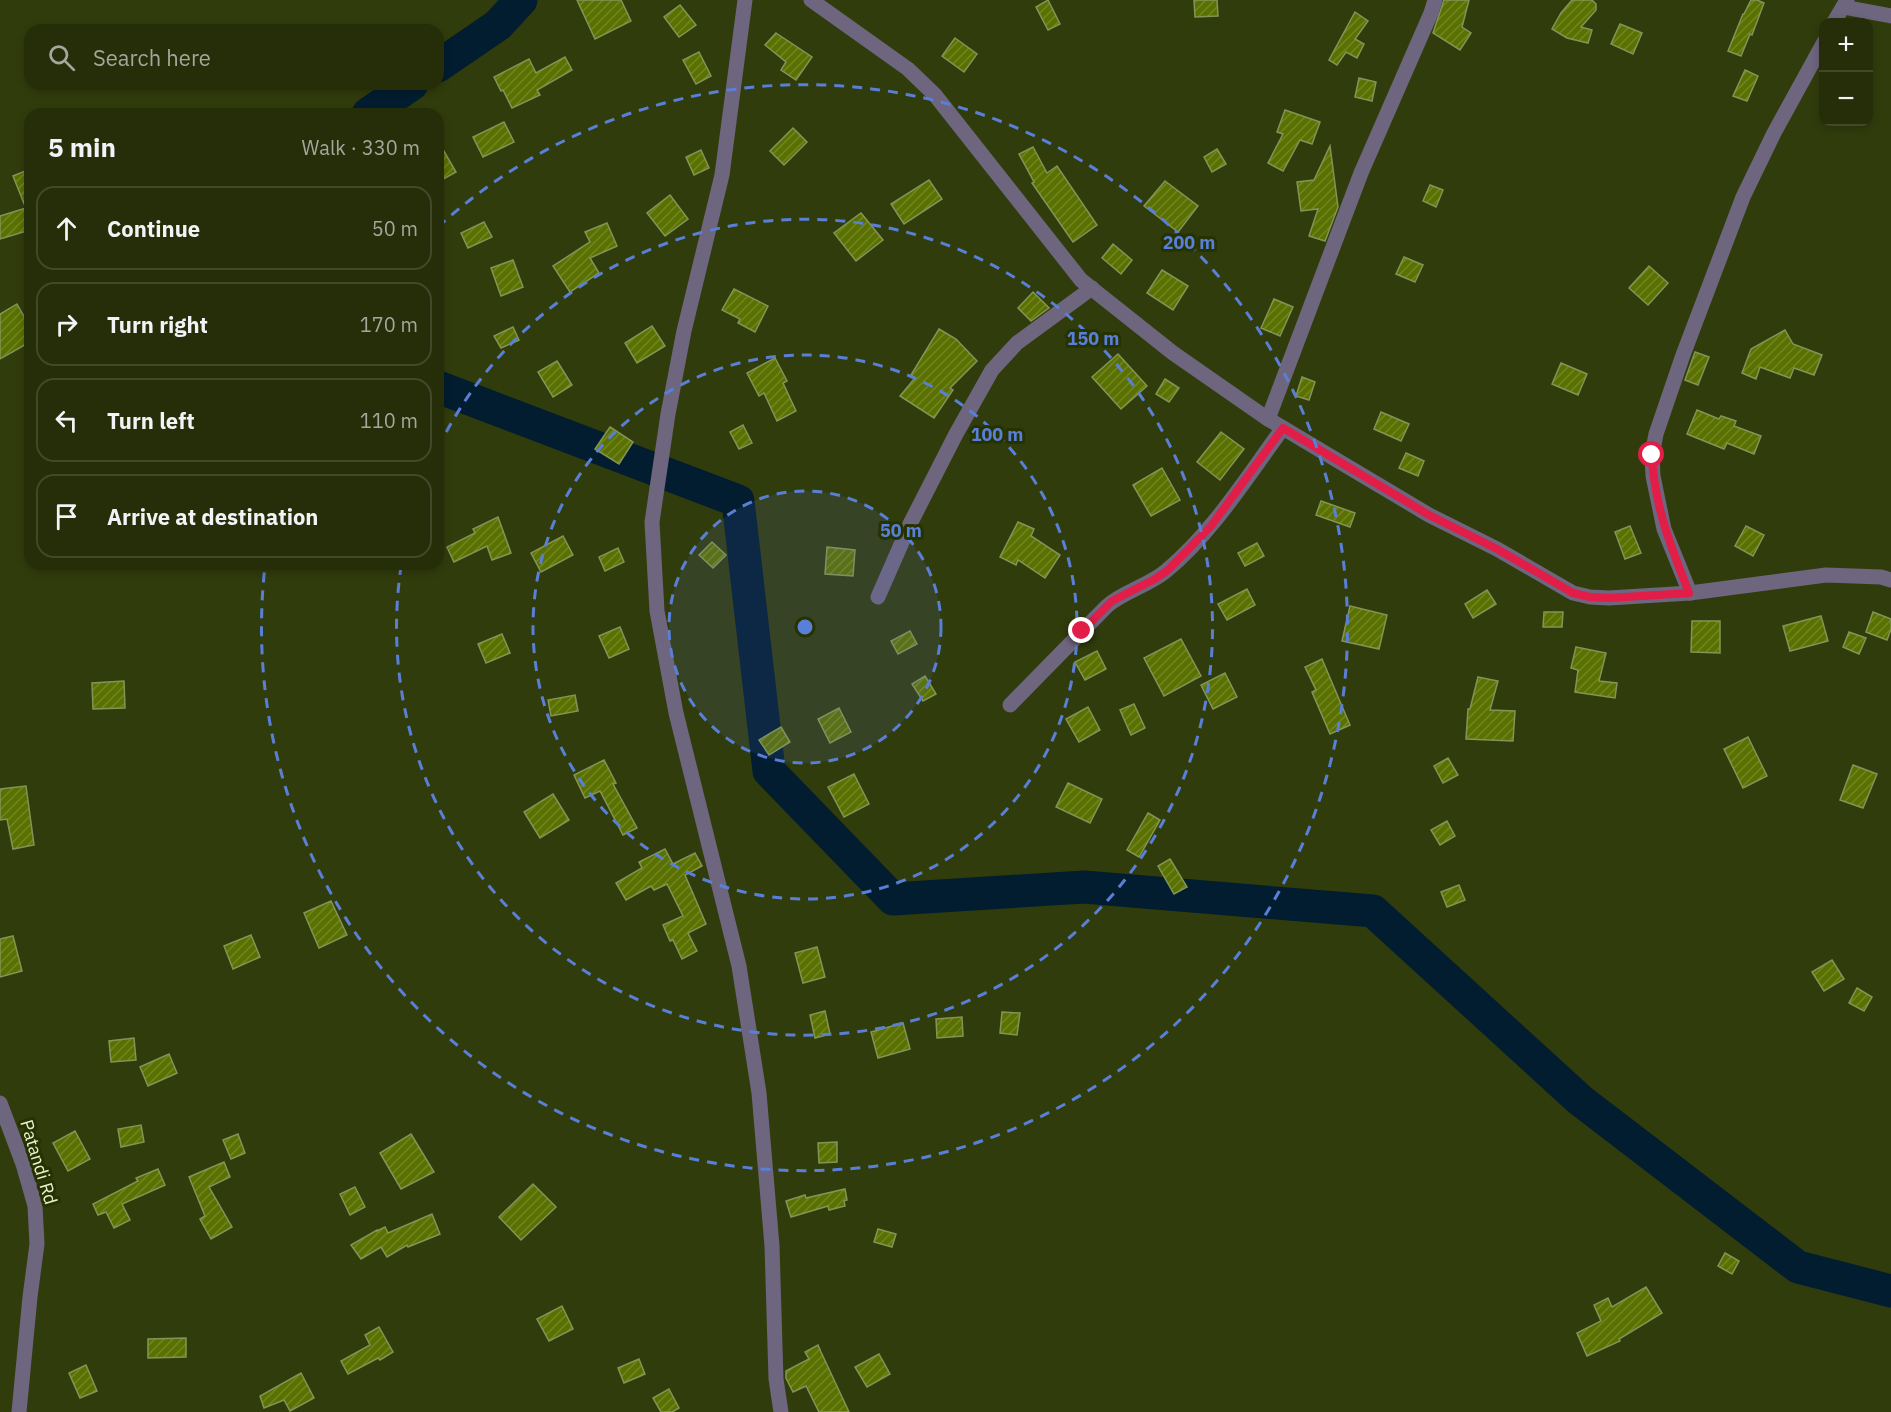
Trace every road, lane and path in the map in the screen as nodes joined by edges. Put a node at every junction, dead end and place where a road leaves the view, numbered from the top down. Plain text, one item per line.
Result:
1 (745, 0) edge
2 (811, 0) edge
3 (1435, 0) edge
4 (1845, 3) edge
5 (1891, 16) edge
6 (1836, 18) edge
7 (1819, 51) edge
8 (1092, 288) junction
9 (1268, 420) junction
10 (1283, 428) junction
11 (1891, 580) edge
12 (1689, 593) junction
13 (879, 597) dead end
14 (1010, 705) dead end
15 (0, 1103) edge
16 (19, 1412) edge
17 (781, 1412) edge

1 - 17 street
2 - 8 street
3 - 9 street
4 - 5 street
4 - 6 street
7 - 12 street
8 - 9 street
8 - 13 street
9 - 10 street
10 - 12 street
10 - 14 street
11 - 12 street
15 - 16 street, Patandi Rd

